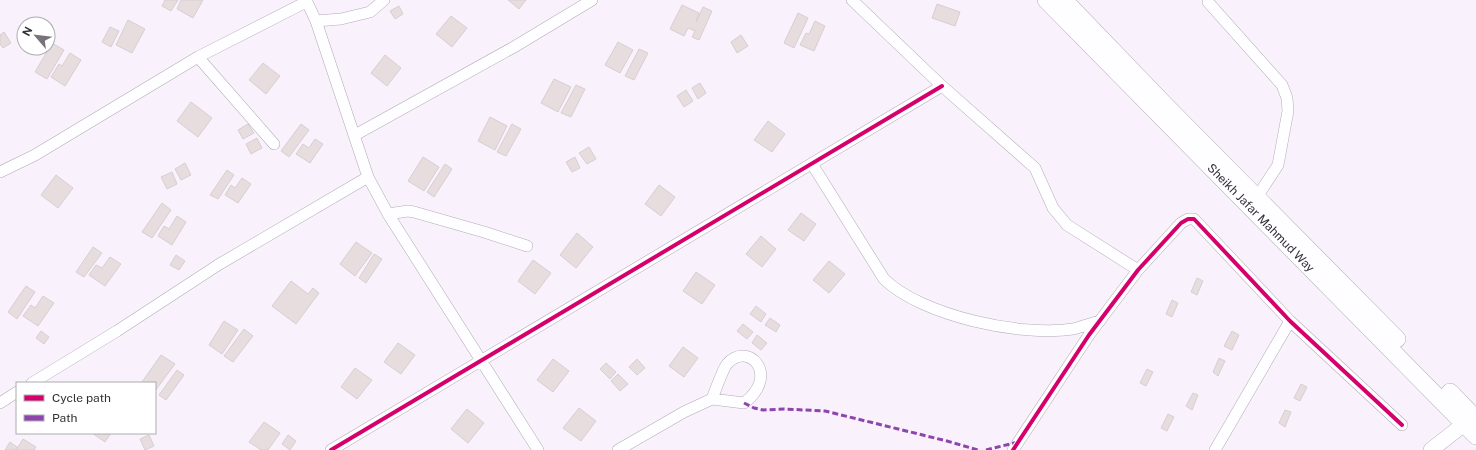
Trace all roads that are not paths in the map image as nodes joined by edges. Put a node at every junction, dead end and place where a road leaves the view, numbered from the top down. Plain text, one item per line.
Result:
1 (384, 0) edge
2 (592, 0) edge
3 (852, 0) edge
4 (1046, 0) edge
5 (1064, 0) edge
6 (306, 1) edge
7 (1208, 2) dead end
8 (316, 21) junction
9 (198, 57) junction
10 (942, 86) junction
11 (355, 135) junction
12 (274, 144) dead end
13 (812, 164) junction
14 (0, 172) edge
15 (368, 177) junction
16 (1257, 197) junction
17 (388, 214) junction
18 (527, 246) dead end
19 (1138, 270) junction
20 (1100, 321) junction
21 (1290, 321) junction
22 (482, 361) junction
23 (34, 382) edge
24 (16, 393) edge
25 (712, 398) junction
26 (0, 403) edge
27 (1470, 422) edge
28 (1402, 425) dead end
29 (1476, 436) edge
30 (331, 450) edge
31 (538, 450) edge
32 (618, 450) edge
33 (1013, 450) edge
34 (1215, 450) edge
35 (1431, 450) edge

1 - 8 street
2 - 11 street
3 - 10 street
4 - 27 main road, Sheikh Jafar Mahmud Way
5 - 16 main road, Sheikh Jafar Mahmud Way
6 - 8 street
6 - 9 street
7 - 16 street
8 - 11 street
9 - 12 street
9 - 14 street
10 - 13 street
10 - 19 street
11 - 15 street
13 - 20 street
13 - 22 street
15 - 17 street
15 - 23 street
16 - 27 main road, Sheikh Jafar Mahmud Way
17 - 18 street
17 - 22 street
19 - 20 street
19 - 21 street
20 - 33 street
21 - 28 street
21 - 34 street
22 - 30 street
22 - 31 street
24 - 26 street
25 - 25 street
25 - 32 street
27 - 29 main road, Sheikh Jafar Mahmud Way
27 - 35 street

